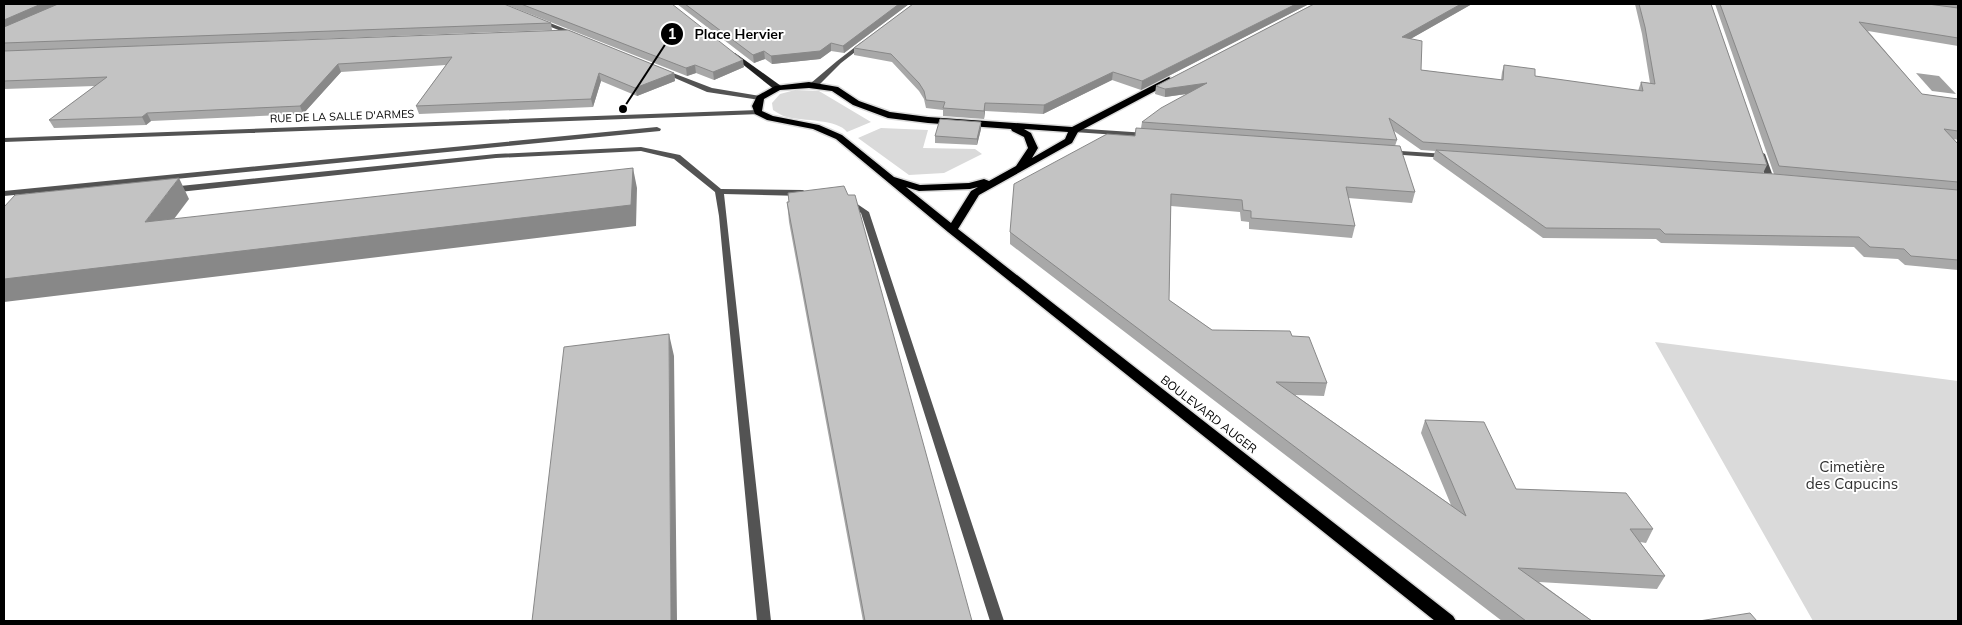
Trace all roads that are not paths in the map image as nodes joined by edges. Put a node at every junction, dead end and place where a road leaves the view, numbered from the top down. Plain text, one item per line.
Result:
1 (530, 17) edge
2 (573, 34) junction
3 (553, 35) edge
4 (582, 38) edge
5 (870, 38) edge
6 (724, 46) edge
7 (655, 68) edge
8 (1176, 77) edge
9 (814, 86) junction
10 (778, 88) junction
11 (760, 98) junction
12 (758, 112) junction
13 (1005, 125) junction
14 (657, 129) dead end
15 (1074, 130) junction
16 (1159, 136) edge
17 (4, 140) edge
18 (1757, 142) edge
19 (1378, 151) edge
20 (1457, 156) edge
21 (1020, 168) junction
22 (887, 177) junction
23 (1002, 178) junction
24 (1760, 179) edge
25 (1770, 179) junction
26 (1780, 180) edge
27 (161, 191) edge
28 (719, 191) junction
29 (817, 193) edge
30 (836, 193) edge
31 (4, 194) edge
32 (952, 230) junction
33 (764, 621) edge
34 (997, 621) edge
35 (1446, 621) edge

1 - 2 street
2 - 3 street
2 - 4 street
5 - 9 street
6 - 10 street
7 - 11 street
8 - 15 main road
9 - 10 main road
9 - 13 main road
10 - 11 main road
11 - 12 main road
12 - 17 street, RUE DE LA SALLE D'ARMES
12 - 22 main road, BOULEVARD AUGER
13 - 15 main road
13 - 21 main road
14 - 31 street
15 - 16 street
15 - 21 main road
18 - 25 street
19 - 20 street
21 - 23 main road
22 - 23 main road
22 - 32 main road, BOULEVARD AUGER
23 - 32 main road
24 - 25 street
25 - 26 street
27 - 28 street
28 - 29 street
28 - 33 street
30 - 34 street
32 - 35 main road, BOULEVARD AUGER

